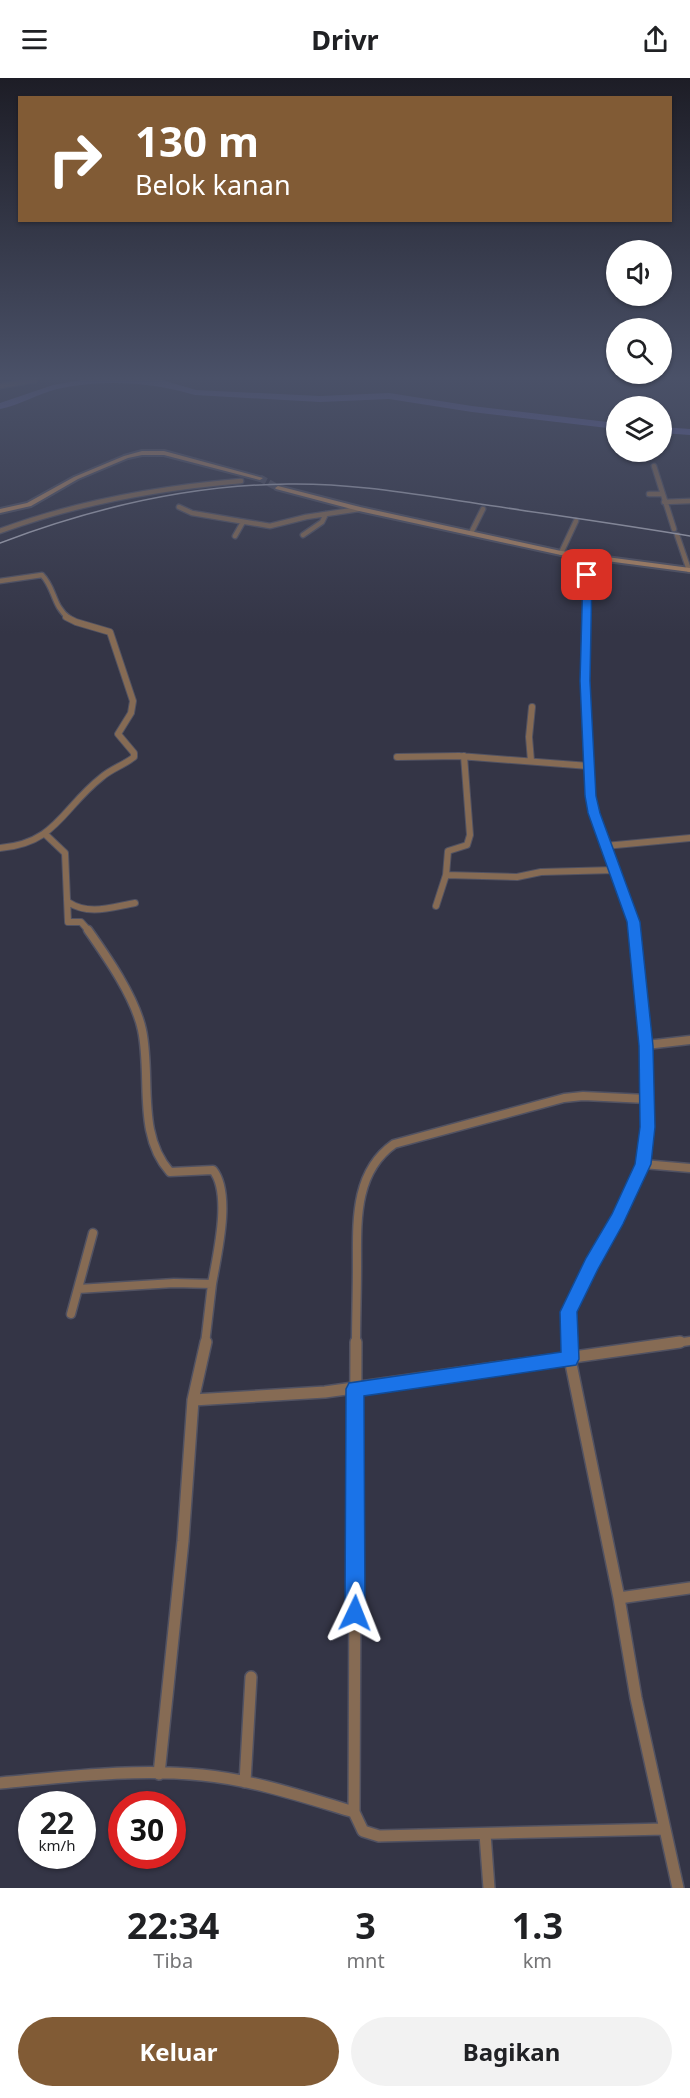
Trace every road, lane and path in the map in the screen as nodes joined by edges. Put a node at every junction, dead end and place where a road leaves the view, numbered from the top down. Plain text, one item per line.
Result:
1 (108, 464) edge
2 (208, 464) edge
3 (654, 466) dead end
4 (260, 478) tunnel mouth
5 (241, 481) dead end
6 (278, 488) tunnel mouth
7 (649, 494) dead end
8 (662, 494) junction
9 (690, 501) edge
10 (664, 502) junction
11 (179, 507) dead end
12 (359, 509) junction
13 (483, 509) dead end
14 (0, 511) edge
15 (326, 514) junction
16 (576, 521) dead end
17 (243, 522) junction
18 (0, 531) edge
19 (471, 534) junction
20 (303, 535) dead end
21 (235, 536) dead end
22 (561, 554) junction
23 (588, 558) junction
24 (689, 570) edge
25 (0, 581) edge
26 (532, 707) dead end
27 (464, 756) junction
28 (397, 757) dead end
29 (531, 761) junction
30 (588, 766) junction
31 (45, 834) junction
32 (690, 838) edge
33 (605, 846) junction
34 (0, 848) edge
35 (615, 870) junction
36 (446, 875) junction
37 (68, 902) junction
38 (135, 903) dead end
39 (436, 906) dead end
40 (690, 1040) edge
41 (646, 1046) junction
42 (647, 1098) junction
43 (643, 1164) junction
44 (690, 1168) edge
45 (93, 1233) dead end
46 (212, 1284) junction
47 (78, 1289) junction
48 (71, 1314) dead end
49 (690, 1341) edge
50 (570, 1359) junction
51 (355, 1389) junction
52 (193, 1400) junction
53 (690, 1588) edge
54 (619, 1598) junction
55 (251, 1677) dead end
56 (159, 1774) junction
57 (246, 1782) junction
58 (0, 1783) edge
59 (354, 1812) junction
60 (665, 1829) junction
61 (485, 1834) junction
62 (489, 1888) edge
63 (678, 1888) edge

1 - 14 street
2 - 4 street
3 - 8 street
5 - 18 street
6 - 12 street
7 - 8 street
8 - 10 street
9 - 10 street
10 - 24 street
11 - 17 street
12 - 15 street
12 - 19 street
13 - 19 street
15 - 17 street
15 - 20 street
16 - 22 street
17 - 21 street
19 - 22 street
22 - 23 street
23 - 24 street
23 - 30 street
25 - 31 street
26 - 29 street
27 - 28 street
27 - 29 street
27 - 36 street
29 - 30 street
30 - 33 street
31 - 34 street
31 - 37 street
32 - 33 street
33 - 35 street
35 - 36 street
35 - 41 street
36 - 39 street
37 - 38 street
37 - 46 street
40 - 41 street
41 - 42 street
42 - 43 street
42 - 51 street
43 - 44 street
43 - 50 street
45 - 47 street
46 - 47 street
46 - 52 street
47 - 48 street
49 - 50 street
50 - 51 street
50 - 54 street
51 - 52 street
51 - 59 street
52 - 56 street
53 - 54 street
54 - 60 street
55 - 57 street
56 - 57 street
56 - 58 street
57 - 59 street
59 - 61 street
60 - 61 street
60 - 63 street
61 - 62 street

